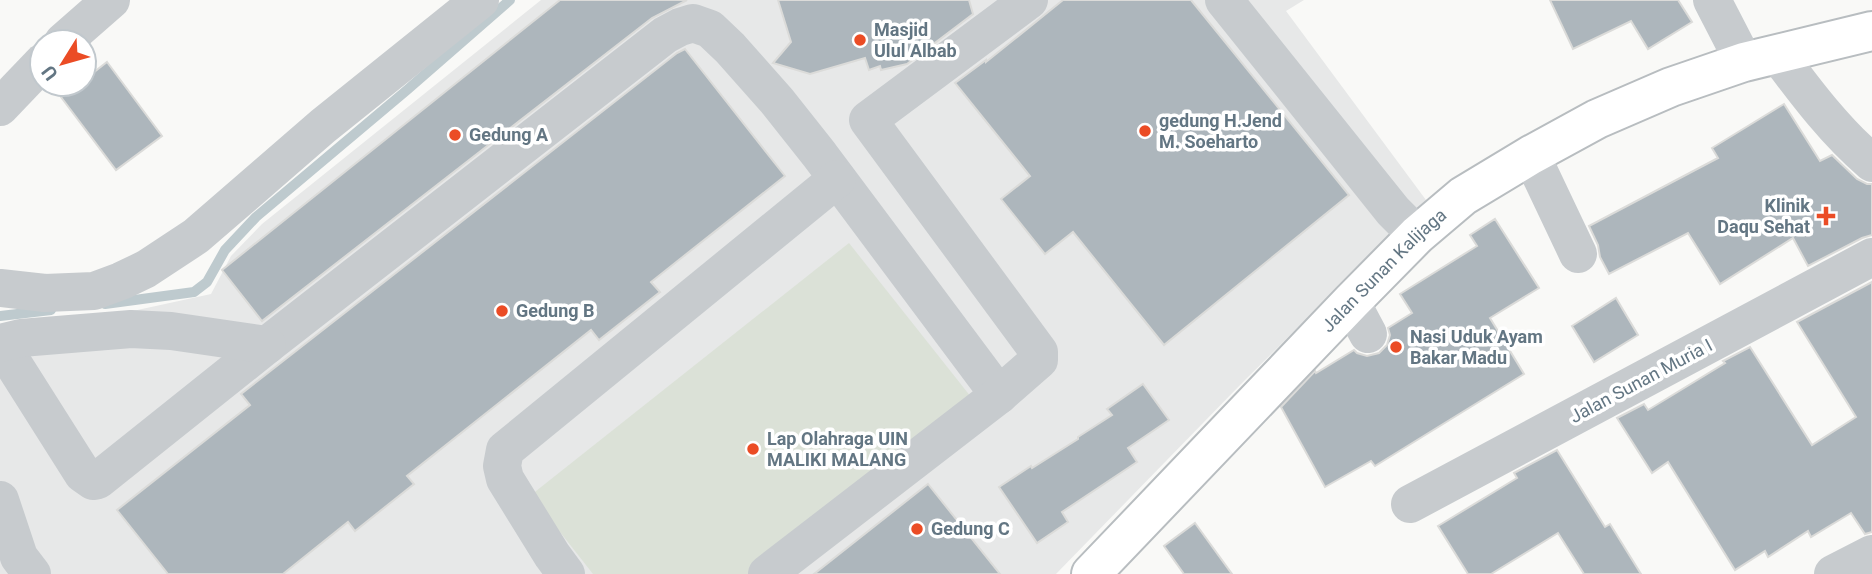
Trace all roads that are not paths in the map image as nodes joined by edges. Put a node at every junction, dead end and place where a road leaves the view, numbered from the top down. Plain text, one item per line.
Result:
1 (111, 0) edge
2 (480, 0) edge
3 (1030, 0) edge
4 (1224, 0) edge
5 (1712, 0) edge
6 (79, 28) edge
7 (1872, 31) edge
8 (1761, 59) junction
9 (28, 78) edge
10 (0, 107) edge
11 (867, 120) junction
12 (1531, 155) junction
13 (1872, 163) edge
14 (828, 166) junction
15 (1417, 235) junction
16 (1578, 254) dead end
17 (1872, 257) edge
18 (0, 288) edge
19 (0, 343) edge
20 (267, 345) junction
21 (999, 395) junction
22 (0, 500) edge
23 (1410, 504) dead end
24 (1872, 554) edge
25 (17, 568) edge
26 (549, 568) edge
27 (767, 574) edge
28 (1091, 574) edge
29 (1833, 574) edge

1 - 6 street
2 - 18 street
3 - 11 street
4 - 15 street
5 - 8 street
7 - 8 main road, Jalan Sunan Kalijaga
8 - 12 main road, Jalan Sunan Kalijaga
8 - 13 street
9 - 10 street
11 - 14 street
11 - 21 street
12 - 15 main road, Jalan Sunan Kalijaga
12 - 16 street
14 - 20 street
14 - 21 street
14 - 26 street
15 - 28 main road, Jalan Sunan Kalijaga
17 - 23 street, Jalan Sunan Muria I
19 - 20 street
19 - 20 street
21 - 27 street
22 - 25 street
24 - 29 street

